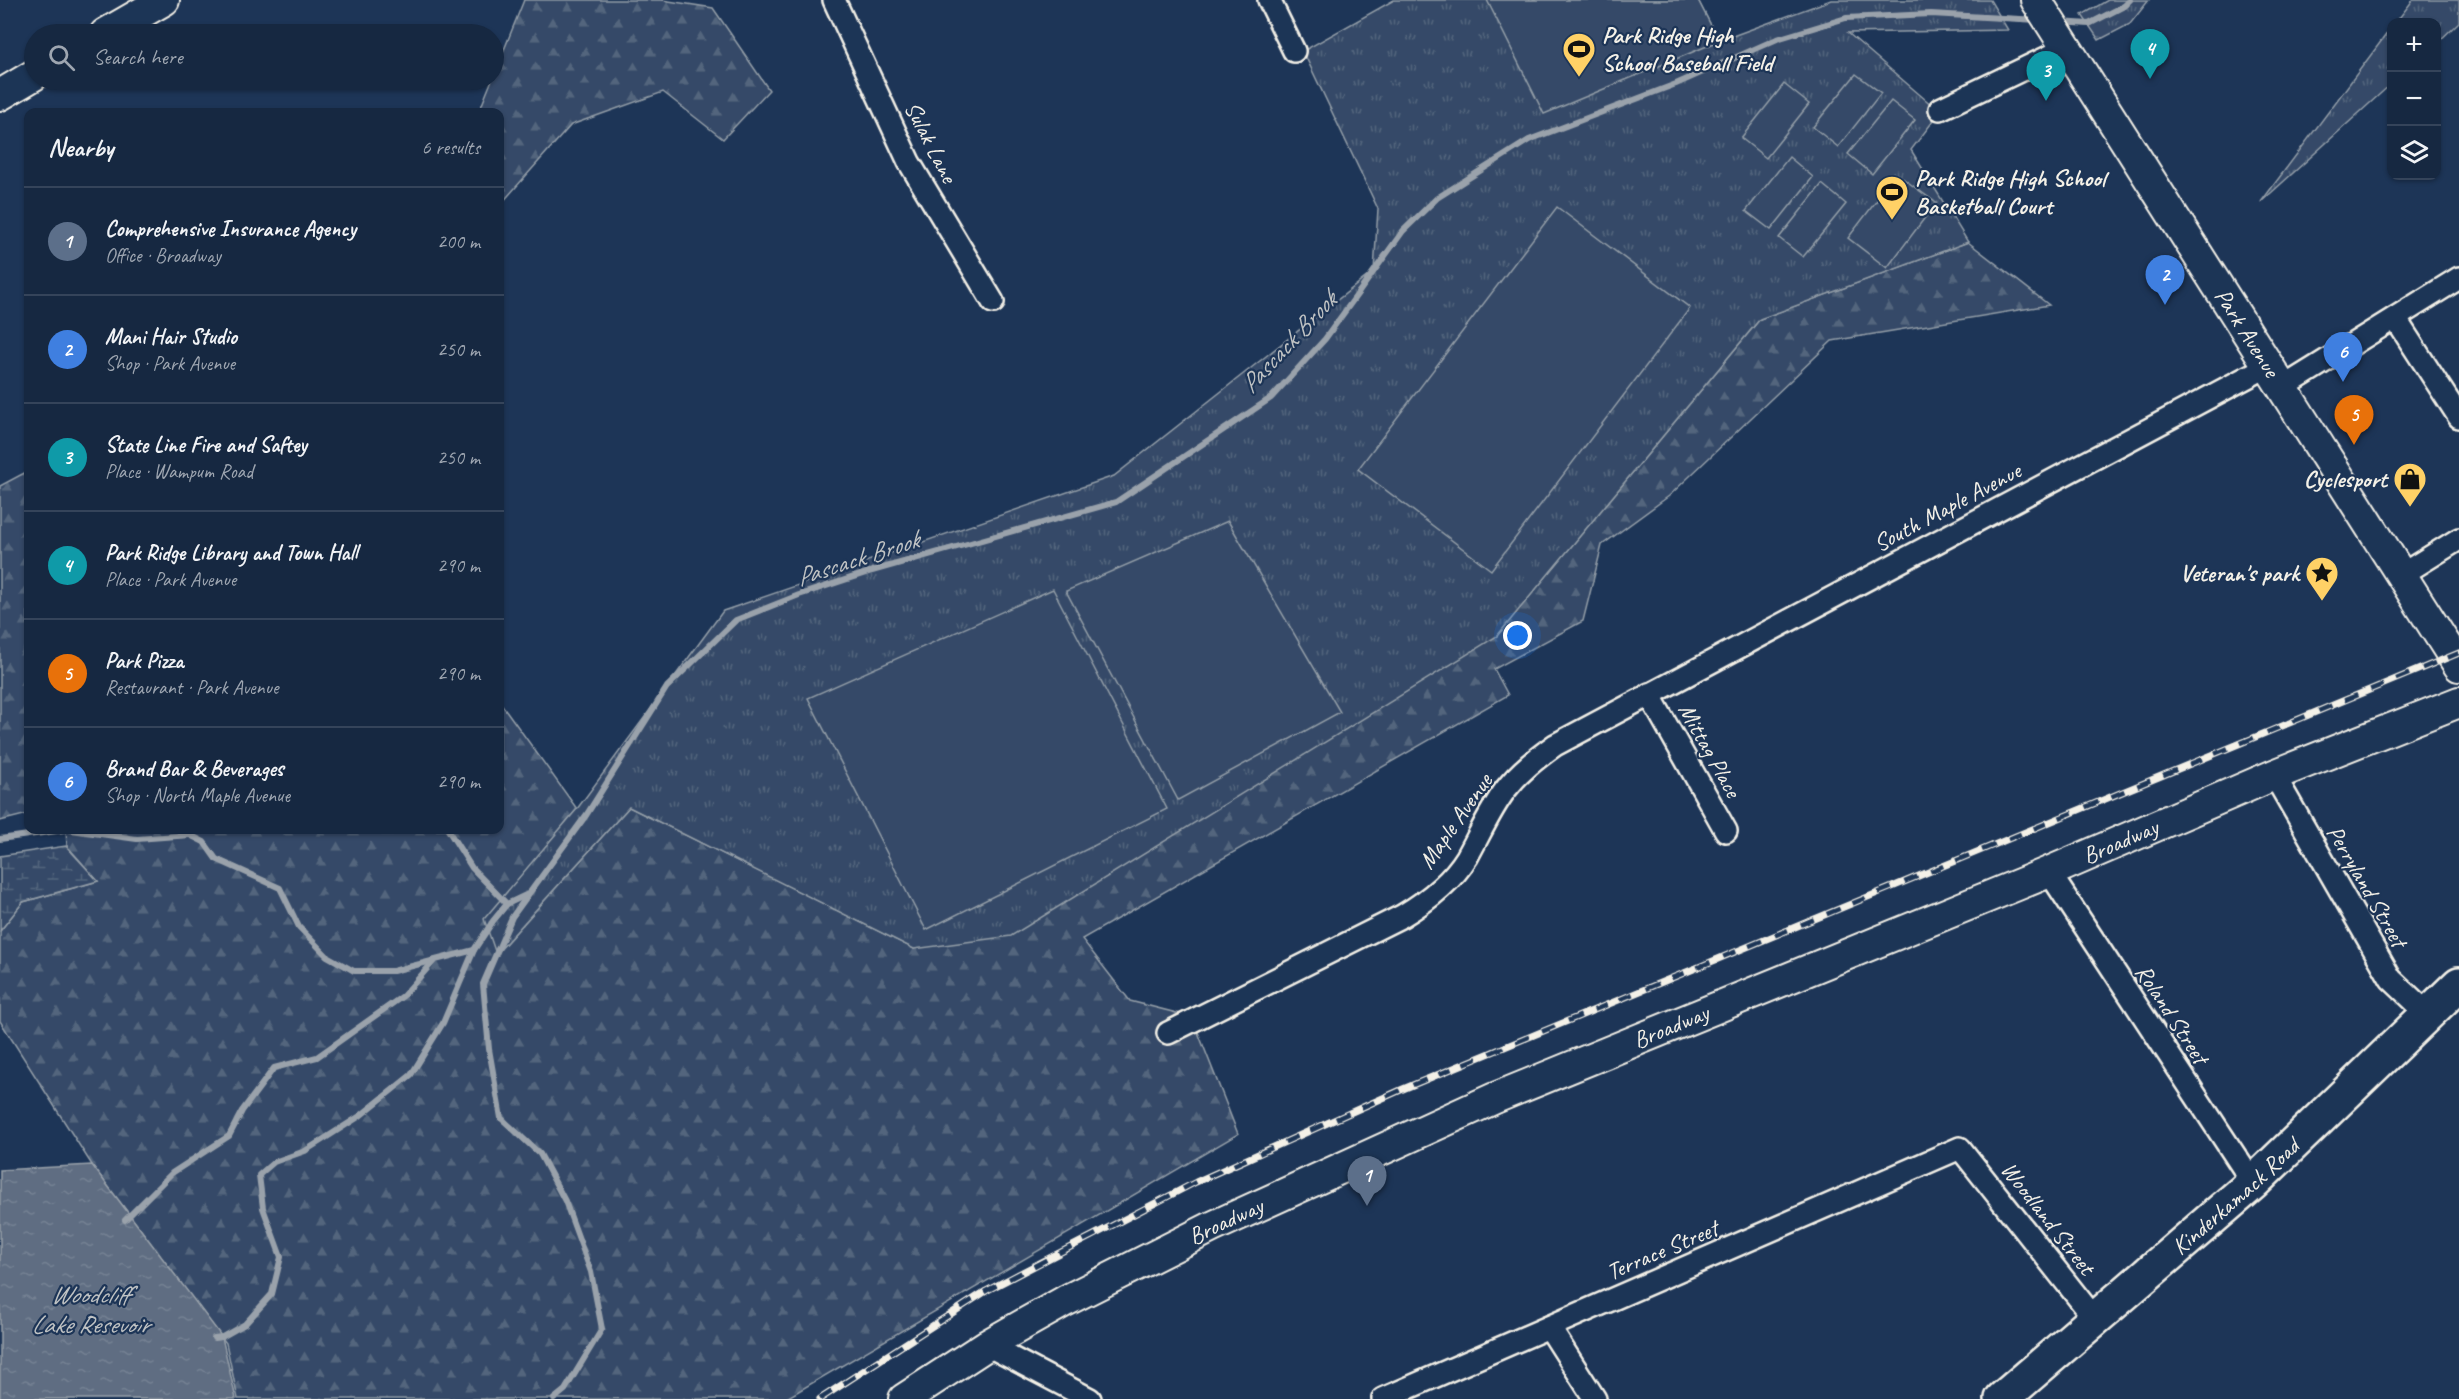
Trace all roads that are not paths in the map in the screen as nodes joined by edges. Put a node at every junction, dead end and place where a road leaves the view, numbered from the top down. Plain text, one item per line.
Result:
1 (164, 0) edge
2 (834, 0) edge
3 (1269, 0) edge
4 (2048, 18) edge
5 (122, 24) edge
6 (1294, 51) dead end
7 (24, 81) edge
8 (0, 95) edge
9 (1940, 109) dead end
10 (2459, 278) edge
11 (993, 302) dead end
12 (2395, 318) junction
13 (2275, 377) junction
14 (2459, 417) edge
15 (2459, 539) edge
16 (2401, 575) junction
17 (2459, 666) edge
18 (1649, 694) junction
19 (2459, 702) edge
20 (2274, 775) junction
21 (1726, 831) dead end
22 (2049, 872) junction
23 (2459, 984) edge
24 (2428, 1014) junction
25 (1168, 1033) dead end
26 (1960, 1148) joint
27 (2253, 1183) junction
28 (2096, 1319) junction
29 (1549, 1327) junction
30 (987, 1345) junction
31 (904, 1399) edge
32 (1090, 1399) edge
33 (1383, 1399) edge
34 (1595, 1399) edge
35 (2002, 1399) edge

1 - 5 street
2 - 11 street, Sulak Lane
3 - 6 street
4 - 9 street
4 - 13 street, Park Avenue
7 - 8 street
10 - 12 street, South Maple Avenue
12 - 13 street, South Maple Avenue
12 - 14 street
13 - 16 street, Park Avenue
13 - 18 street, South Maple Avenue
15 - 16 street
16 - 17 street, Park Avenue
18 - 21 street, Mittag Place
18 - 25 street, Maple Avenue
19 - 20 street, Broadway
20 - 22 street, Broadway
20 - 24 street, Perryland Street
22 - 27 street, Roland Street
22 - 30 street, Broadway
23 - 24 main road, Kinderkamack Road
24 - 27 main road, Kinderkamack Road
26 - 28 street, Woodland Street
26 - 29 street, Terrace Street
27 - 28 main road, Kinderkamack Road
28 - 35 main road, Kinderkamack Road
29 - 33 street, Terrace Street
29 - 34 street
30 - 31 street, Broadway
30 - 32 street

